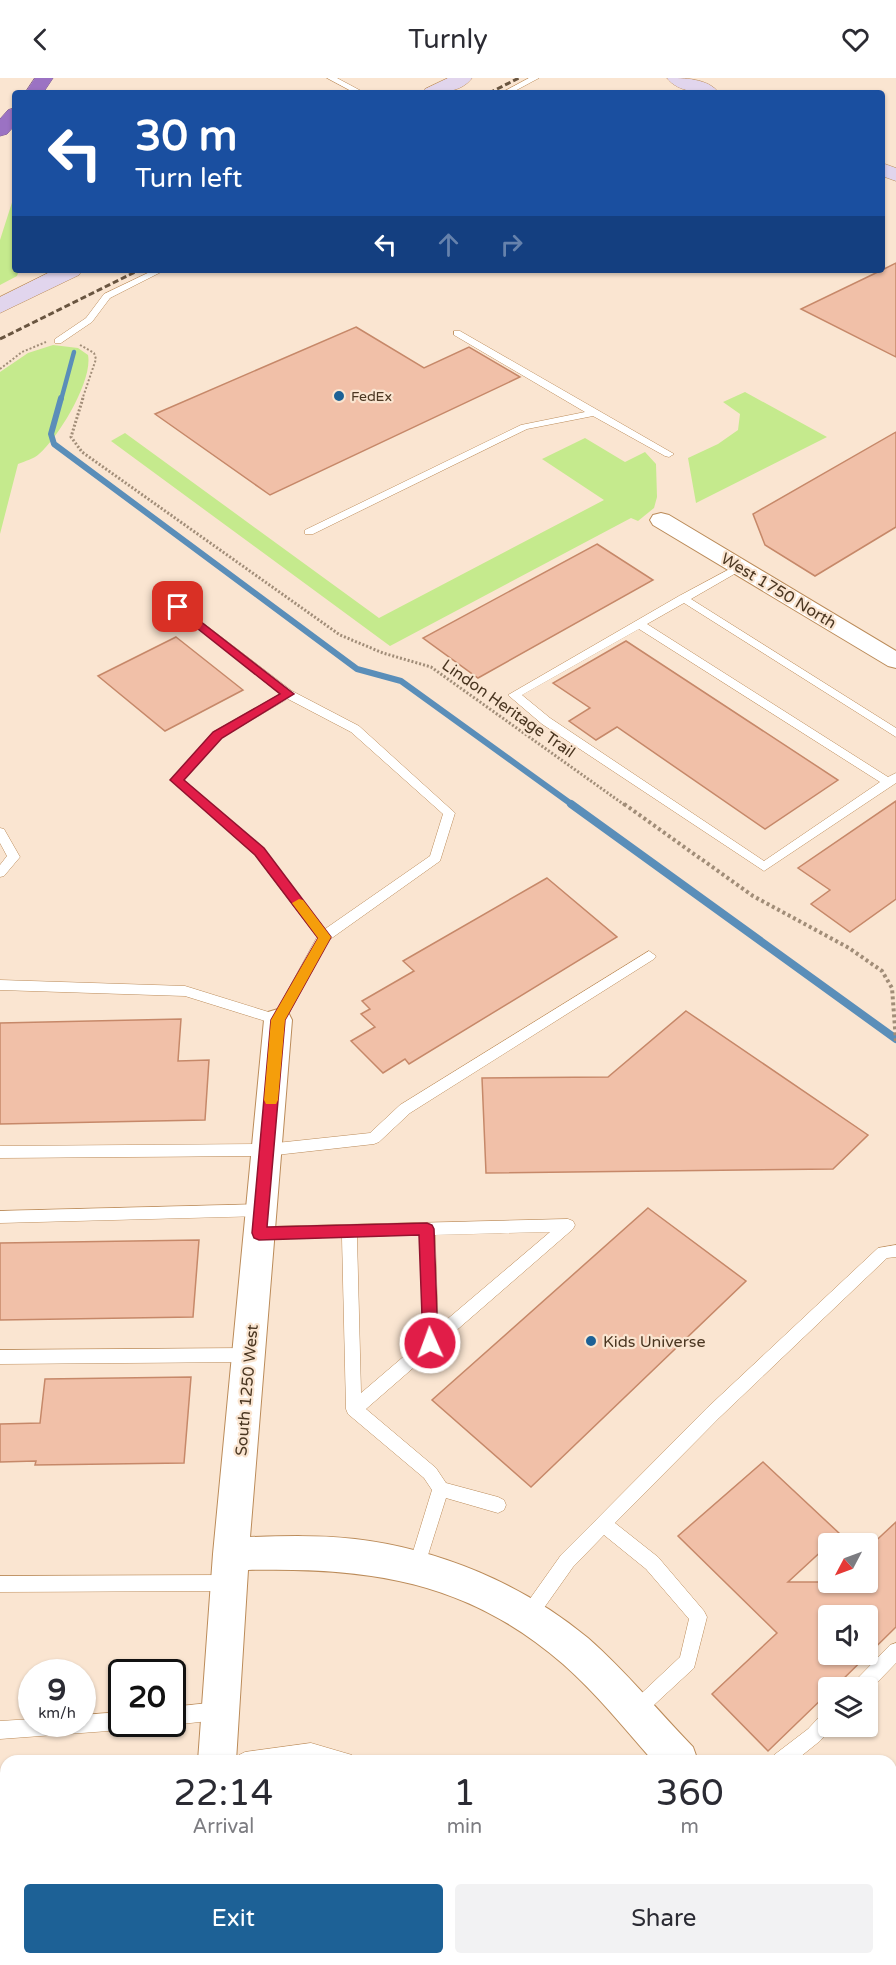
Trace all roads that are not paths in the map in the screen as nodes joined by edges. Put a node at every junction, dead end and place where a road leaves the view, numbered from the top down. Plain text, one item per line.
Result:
1 (331, 78) edge
2 (463, 78) edge
3 (535, 78) edge
4 (676, 78) edge
5 (356, 90) edge
6 (438, 90) edge
7 (511, 90) edge
8 (703, 90) edge
9 (12, 117) edge
10 (0, 130) edge
11 (65, 273) edge
12 (155, 273) edge
13 (0, 306) edge
14 (457, 333) dead end
15 (58, 341) road end
16 (594, 413) junction
17 (669, 454) dead end
18 (661, 520) dead end
19 (309, 532) dead end
20 (739, 567) junction
21 (683, 598) junction
22 (178, 607) dead end
23 (639, 624) junction
24 (896, 661) edge
25 (288, 694) junction
26 (896, 733) edge
27 (892, 780) edge
28 (0, 832) edge
29 (0, 873) edge
30 (324, 937) junction
31 (649, 956) dead end
32 (0, 985) edge
33 (278, 1020) junction
34 (267, 1150) junction
35 (0, 1152) edge
36 (0, 1217) edge
37 (260, 1221) junction
38 (427, 1229) junction
39 (349, 1231) junction
40 (896, 1251) edge
41 (430, 1343) junction
42 (249, 1355) junction
43 (0, 1357) edge
44 (354, 1409) junction
45 (441, 1489) junction
46 (498, 1505) dead end
47 (603, 1524) junction
48 (416, 1568) junction
49 (230, 1569) junction
50 (0, 1584) edge
51 (527, 1617) junction
52 (896, 1651) edge
53 (871, 1677) edge
54 (220, 1711) junction
55 (633, 1713) junction
56 (186, 1715) edge
57 (108, 1722) edge
58 (0, 1730) edge
59 (818, 1730) edge
60 (217, 1755) edge
61 (289, 1755) edge
62 (323, 1755) edge
63 (673, 1755) edge
64 (788, 1755) edge

1 - 5 lane
2 - 6 main road
3 - 7 lane
4 - 8 main road
9 - 10 highway
11 - 13 main road
12 - 15 lane
14 - 16 lane
16 - 17 lane
16 - 19 lane
18 - 20 street, West 1750 North
20 - 21 lane
20 - 24 street, West 1750 North
21 - 23 lane
21 - 26 lane
22 - 25 lane
23 - 27 lane
23 - 27 lane
25 - 30 lane
25 - 30 lane
28 - 29 lane
30 - 33 lane
31 - 34 lane
32 - 33 lane
33 - 34 street, South 1250 West
34 - 35 lane
34 - 37 street, South 1250 West
36 - 37 lane
37 - 39 lane
37 - 42 street, South 1250 West
38 - 39 lane
38 - 41 lane
38 - 41 lane
39 - 44 lane
40 - 47 lane
41 - 44 lane
42 - 43 lane
42 - 49 street, South 1250 West
44 - 45 lane
45 - 46 lane
45 - 48 lane
47 - 51 lane
47 - 55 lane
48 - 49 street
48 - 51 street
49 - 50 lane
49 - 54 street, South 1250 West
51 - 55 street
52 - 53 lane
54 - 56 lane
54 - 60 street, South 1250 West
55 - 63 street
57 - 58 lane
59 - 64 lane
61 - 62 lane

